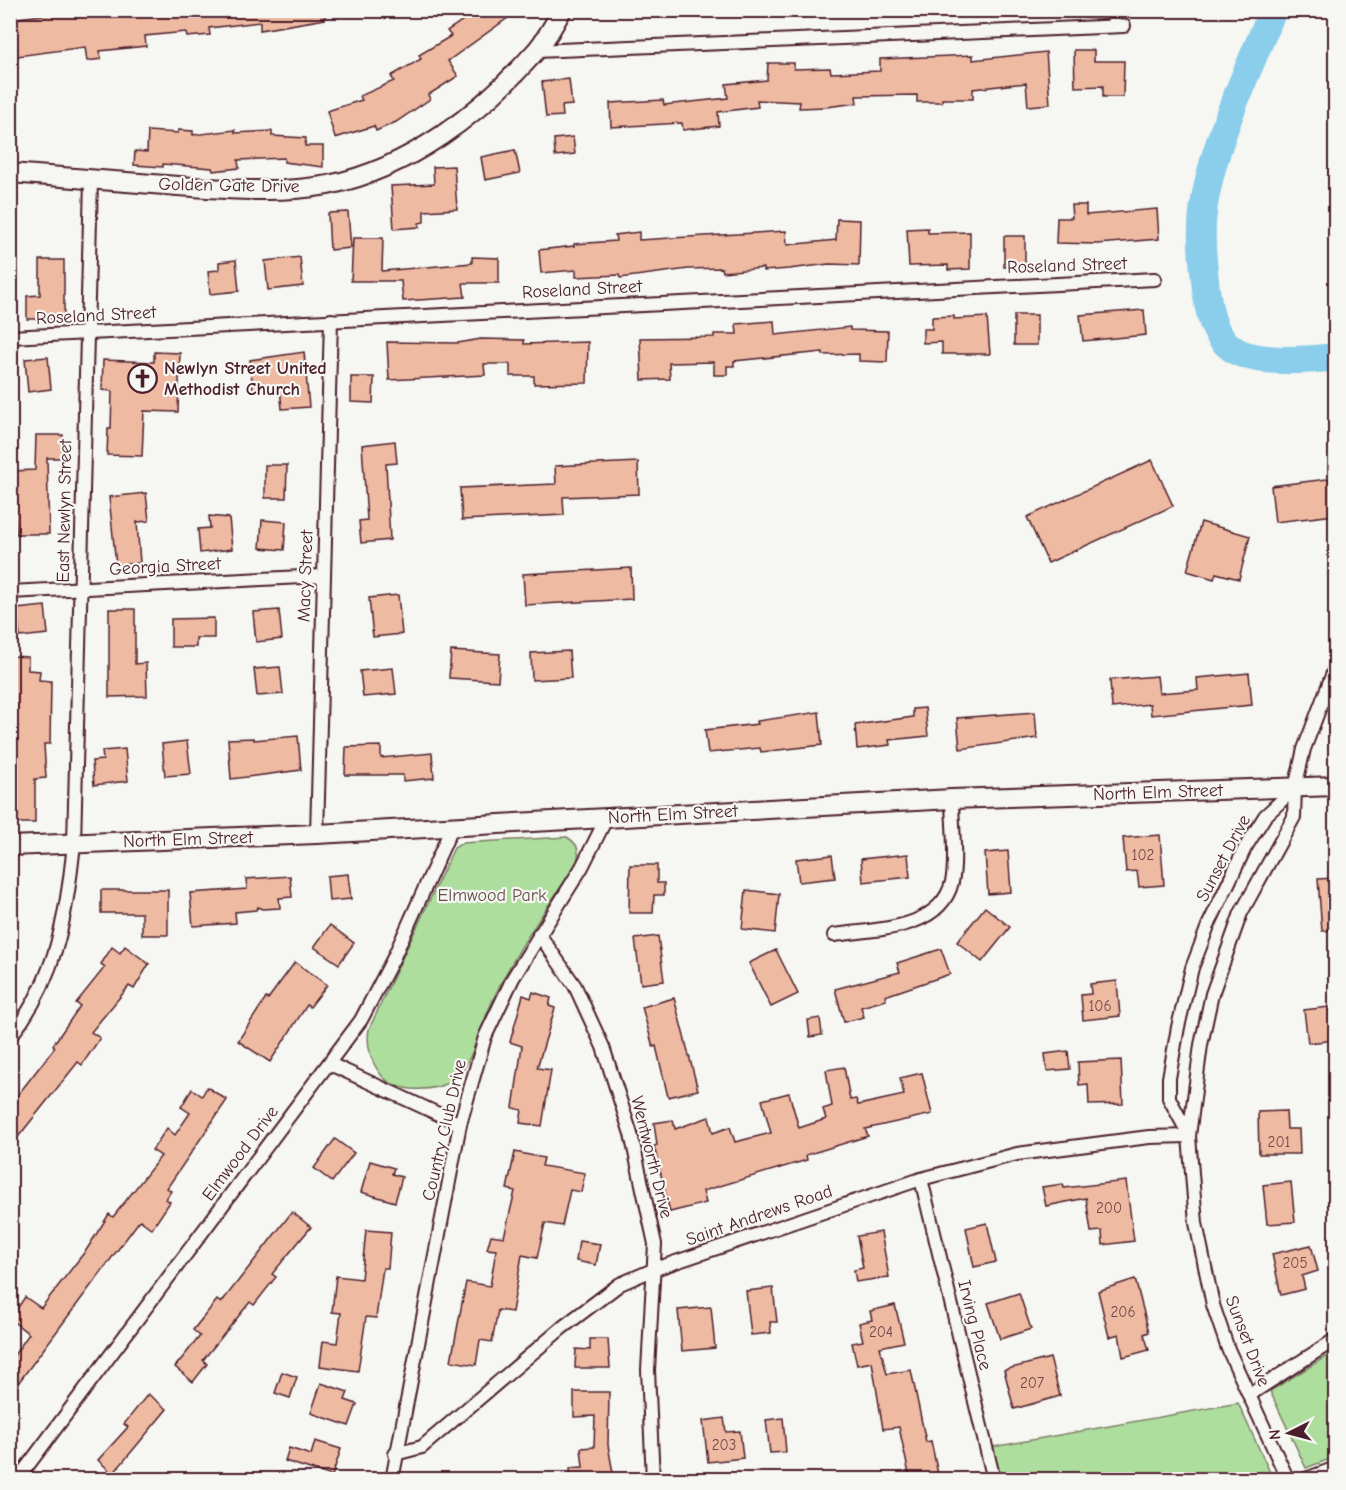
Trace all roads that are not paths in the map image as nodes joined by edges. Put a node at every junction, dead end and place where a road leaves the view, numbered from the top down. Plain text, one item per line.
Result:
1 (562, 10) edge
2 (1113, 10) edge
3 (536, 51) junction
4 (10, 172) edge
5 (91, 180) junction
6 (1155, 279) dead end
7 (331, 320) junction
8 (86, 334) junction
9 (10, 337) edge
10 (322, 576) junction
11 (81, 589) junction
12 (10, 592) edge
13 (1335, 665) edge
14 (1335, 786) edge
15 (1295, 788) junction
16 (952, 799) junction
17 (608, 817) junction
18 (453, 825) junction
19 (317, 834) junction
20 (74, 843) junction
21 (10, 846) edge
22 (539, 934) junction
23 (834, 935) dead end
24 (10, 1037) edge
25 (330, 1064) junction
26 (460, 1124) junction
27 (1189, 1136) junction
28 (921, 1179) junction
29 (655, 1269) junction
30 (1335, 1340) edge
31 (1249, 1395) junction
32 (395, 1454) junction
33 (1335, 1468) edge
34 (18, 1479) edge
35 (392, 1479) edge
36 (653, 1479) edge
37 (994, 1479) edge
38 (1288, 1479) edge
39 (1303, 1479) edge

1 - 3 main road, Golden Gate Drive
2 - 3 street
3 - 5 main road, Golden Gate Drive
4 - 5 main road, Golden Gate Drive
5 - 8 street, East Newlyn Street
6 - 7 street, Roseland Street
7 - 8 street, Roseland Street
7 - 10 street, Macy Street
8 - 9 street, Roseland Street
8 - 11 street, East Newlyn Street
10 - 11 street, Georgia Street
10 - 19 street, Macy Street
11 - 12 street, Georgia Street
11 - 20 street, East Newlyn Street
13 - 15 street
14 - 15 main road, North Elm Street
15 - 16 main road, North Elm Street
15 - 27 street, Sunset Drive
15 - 27 street, Sunset Drive
16 - 17 main road, North Elm Street
16 - 23 street
17 - 18 main road, North Elm Street
17 - 22 street, Country Club Drive
18 - 19 main road, North Elm Street
18 - 25 street, Elmwood Drive
19 - 20 main road, North Elm Street
20 - 21 main road, North Elm Street
20 - 24 street, East Newlyn Street
22 - 26 street, Country Club Drive
22 - 29 street, Wentworth Drive
25 - 26 street
25 - 34 street, Elmwood Drive
26 - 32 street, Country Club Drive
27 - 28 street, Saint Andrews Road
27 - 31 street, Sunset Drive
28 - 29 street, Saint Andrews Road
28 - 37 street, Irving Place
29 - 32 street, Saint Andrews Road
29 - 36 street, Wentworth Drive
30 - 31 street
31 - 38 street, Sunset Drive
32 - 35 street, Country Club Drive
33 - 39 street

